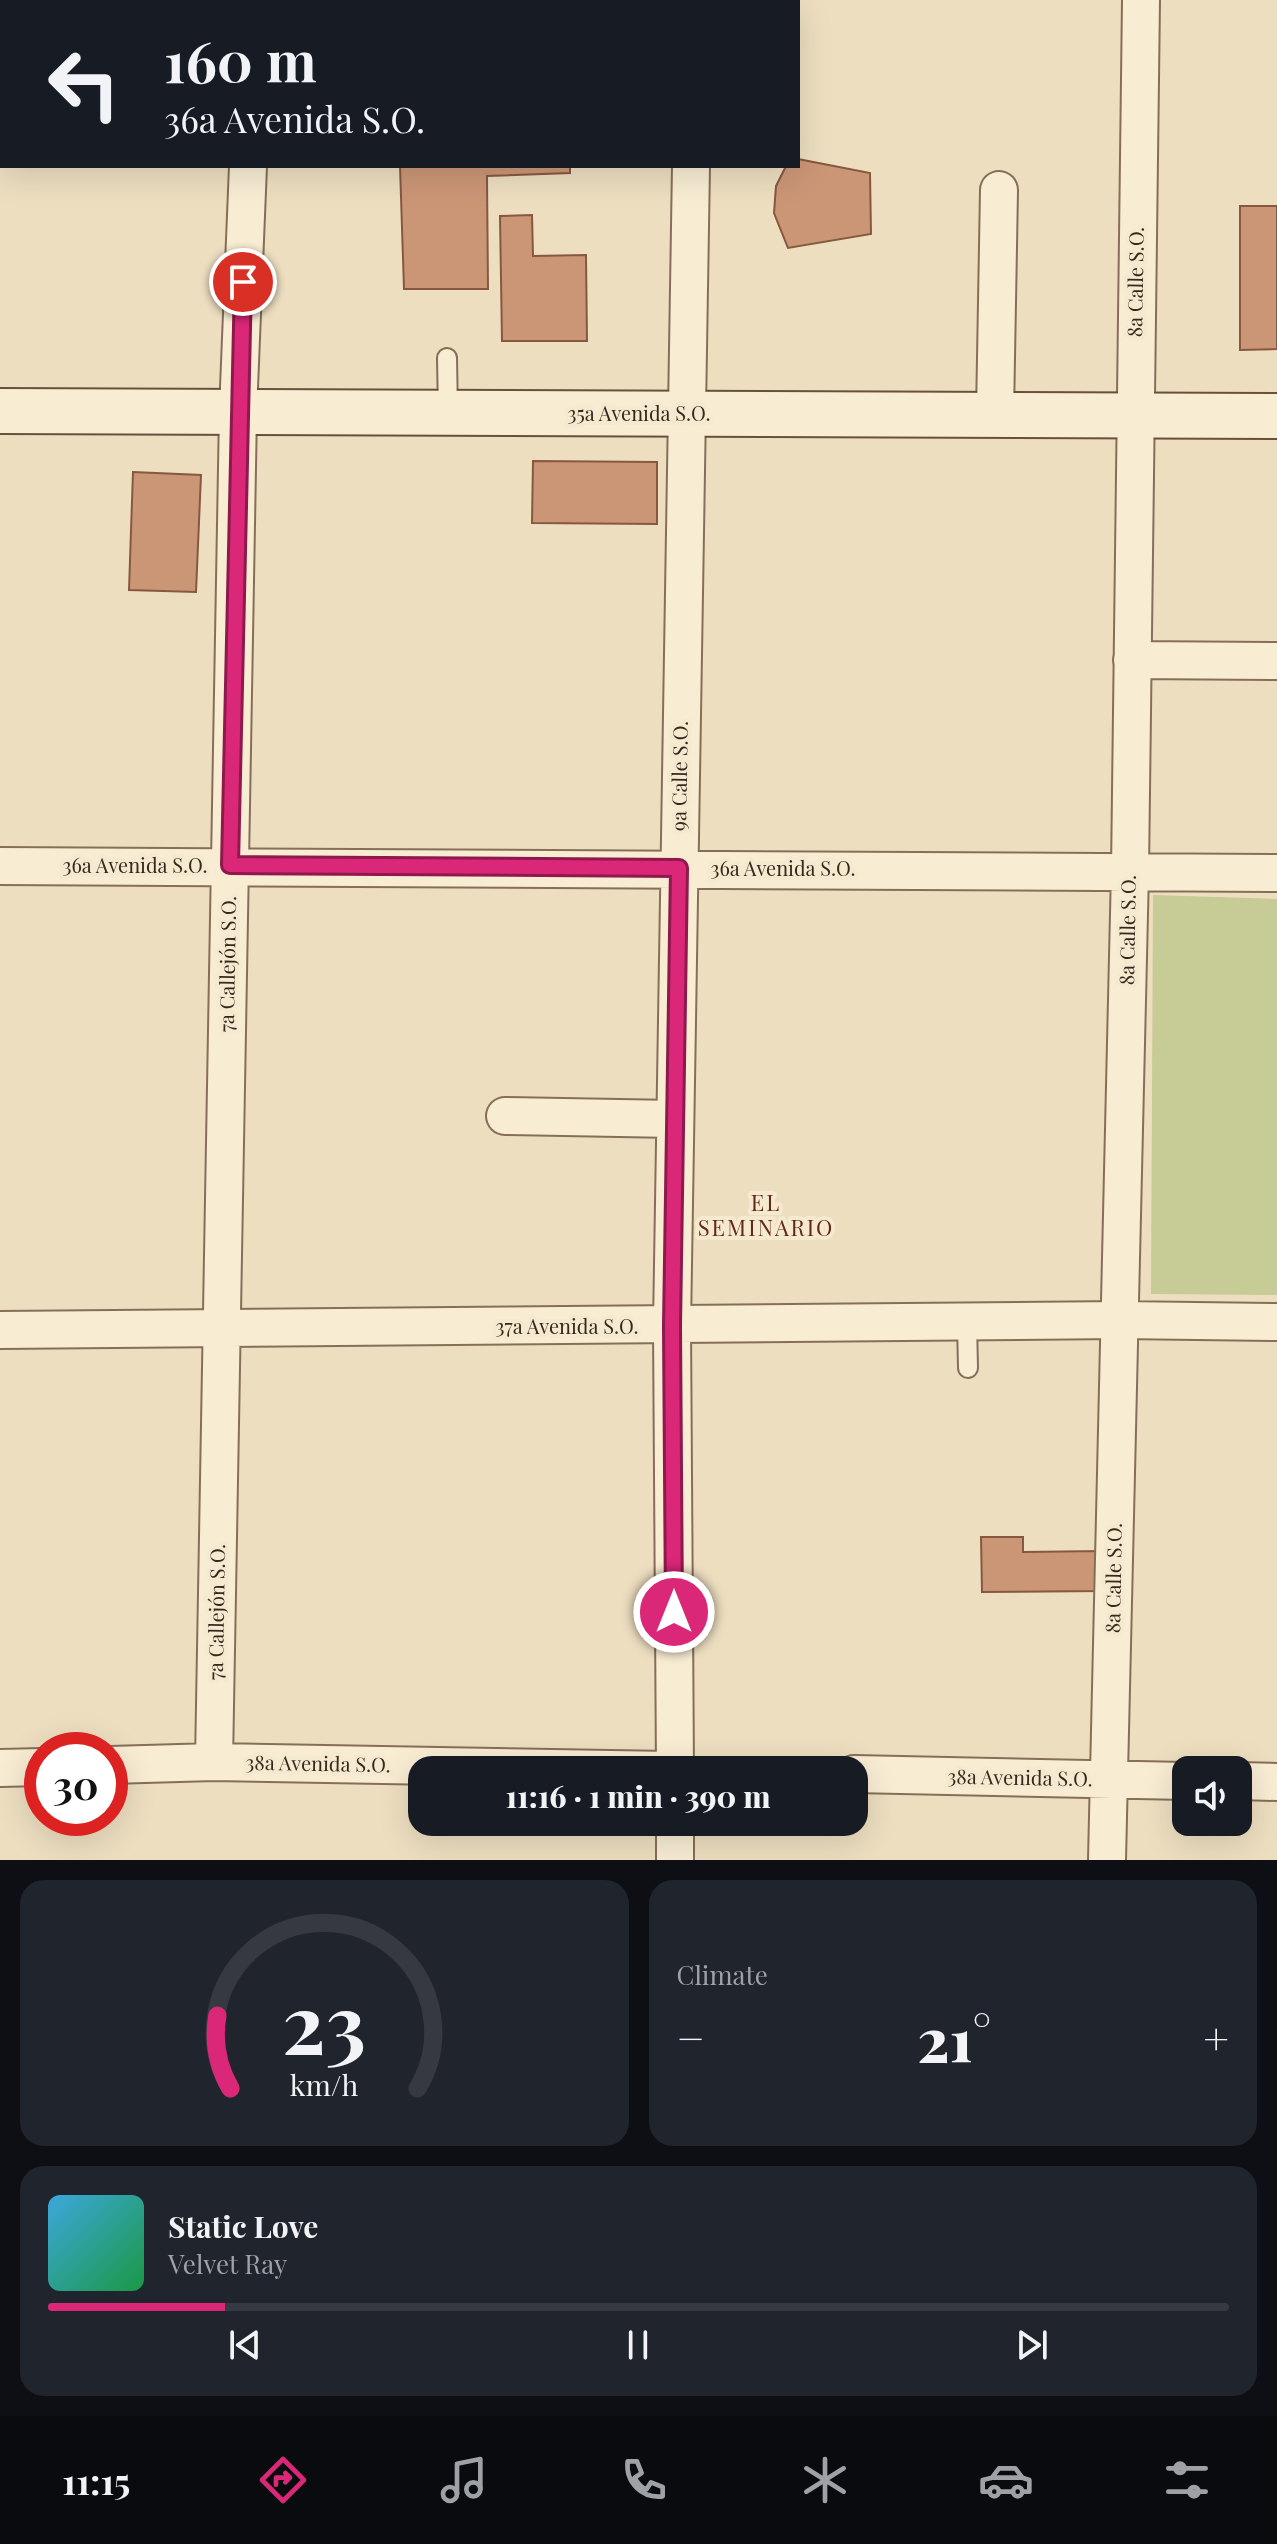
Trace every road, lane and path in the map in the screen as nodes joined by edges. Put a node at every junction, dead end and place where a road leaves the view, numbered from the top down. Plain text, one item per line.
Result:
1 (1141, 0) edge
2 (248, 168) edge
3 (691, 168) edge
4 (999, 190) dead end
5 (447, 358) dead end
6 (0, 411) edge
7 (238, 412) junction
8 (448, 413) junction
9 (686, 414) junction
10 (995, 414) junction
11 (1134, 414) junction
12 (1277, 416) edge
13 (1132, 660) junction
14 (1277, 661) edge
15 (230, 865) junction
16 (0, 866) edge
17 (679, 868) junction
18 (1130, 871) junction
19 (1277, 873) edge
20 (505, 1116) dead end
21 (675, 1119) junction
22 (1120, 1320) junction
23 (967, 1322) junction
24 (1277, 1322) edge
25 (672, 1326) junction
26 (0, 1330) edge
27 (222, 1330) junction
28 (968, 1368) dead end
29 (675, 1756) edge
30 (214, 1762) junction
31 (128, 1764) edge
32 (408, 1765) edge
33 (24, 1767) edge
34 (0, 1768) edge
35 (868, 1774) edge
36 (1109, 1780) junction
37 (1172, 1781) edge
38 (1252, 1781) edge
39 (1277, 1782) edge
40 (675, 1836) edge
41 (675, 1860) edge
42 (1107, 1860) edge

1 - 11 street, 8a Calle S.O.
2 - 7 street, 7a Callejón S.O.
3 - 9 street, 9a Calle S.O.
4 - 10 street
5 - 8 lane
6 - 7 main road, 35a Avenida S.O.
7 - 8 main road, 35a Avenida S.O.
7 - 15 street, 7a Callejón S.O.
8 - 9 main road, 35a Avenida S.O.
9 - 10 main road, 35a Avenida S.O.
9 - 17 street, 9a Calle S.O.
10 - 11 main road, 35a Avenida S.O.
11 - 12 main road, 35a Avenida S.O.
11 - 13 street, 8a Calle S.O.
13 - 14 street
13 - 18 street, 8a Calle S.O.
15 - 16 street, 36a Avenida S.O.
15 - 17 street, 36a Avenida S.O.
15 - 27 street, 7a Callejón S.O.
17 - 18 street, 36a Avenida S.O.
17 - 21 street, 9a Calle S.O.
18 - 19 street, 36a Avenida S.O.
18 - 22 street, 8a Calle S.O.
20 - 21 street
21 - 25 street, 9a Calle S.O.
22 - 23 street, 37a Avenida S.O.
22 - 24 street, 37a Avenida S.O.
22 - 36 street, 8a Calle S.O.
23 - 25 street, 37a Avenida S.O.
23 - 28 lane
25 - 27 street, 37a Avenida S.O.
25 - 29 street, 9a Calle S.O.
26 - 27 street, 37a Avenida S.O.
27 - 30 street, 7a Callejón S.O.
30 - 31 street, 38a Avenida S.O.
30 - 32 street, 38a Avenida S.O.
33 - 34 street
35 - 36 street, 38a Avenida S.O.
36 - 37 street, 38a Avenida S.O.
36 - 42 street, 8a Calle S.O.
38 - 39 street
40 - 41 street

